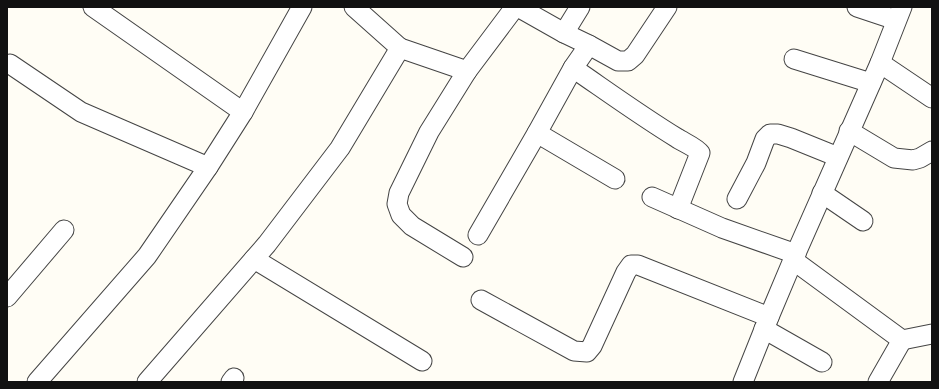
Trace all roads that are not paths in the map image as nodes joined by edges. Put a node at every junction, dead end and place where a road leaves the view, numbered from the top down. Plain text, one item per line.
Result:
1 (93, 7) edge
2 (302, 7) edge
3 (354, 7) edge
4 (516, 7) edge
5 (580, 7) edge
6 (667, 7) edge
7 (857, 7) edge
8 (899, 14) edge
9 (564, 33) junction
10 (589, 45) junction
11 (400, 48) junction
12 (794, 59) dead end
13 (880, 63) junction
14 (10, 64) dead end
15 (573, 68) junction
16 (467, 71) junction
17 (871, 83) junction
18 (932, 98) edge
19 (243, 112) junction
20 (849, 131) junction
21 (538, 133) junction
22 (932, 151) edge
23 (838, 157) junction
24 (208, 167) junction
25 (614, 179) dead end
26 (822, 193) junction
27 (652, 197) dead end
28 (737, 199) dead end
29 (678, 208) junction
30 (863, 221) dead end
31 (64, 230) dead end
32 (478, 235) dead end
33 (463, 257) dead end
34 (794, 257) junction
35 (254, 260) junction
36 (7, 297) edge
37 (481, 300) dead end
38 (766, 323) junction
39 (932, 334) edge
40 (902, 340) junction
41 (422, 361) dead end
42 (822, 362) dead end
43 (36, 382) edge
44 (147, 382) edge
45 (743, 382) edge
46 (878, 382) edge

1 - 19 street
2 - 19 street
3 - 11 street
4 - 9 street
4 - 16 street
5 - 9 street
6 - 10 street
7 - 8 street
8 - 13 street
9 - 10 street
10 - 15 street
11 - 16 street
11 - 35 street
12 - 17 street
13 - 17 street
13 - 18 street
14 - 24 street
15 - 21 street
15 - 29 street
16 - 33 street
17 - 20 street
19 - 24 street
20 - 22 street
20 - 23 street
21 - 25 street
21 - 32 street
23 - 26 street
23 - 28 street
24 - 43 street
26 - 30 street
26 - 34 street
27 - 29 street
29 - 34 street
31 - 36 street
34 - 38 street
34 - 40 street
35 - 41 street
35 - 44 street
37 - 38 street
38 - 42 street
38 - 45 street
39 - 40 street
40 - 46 street

